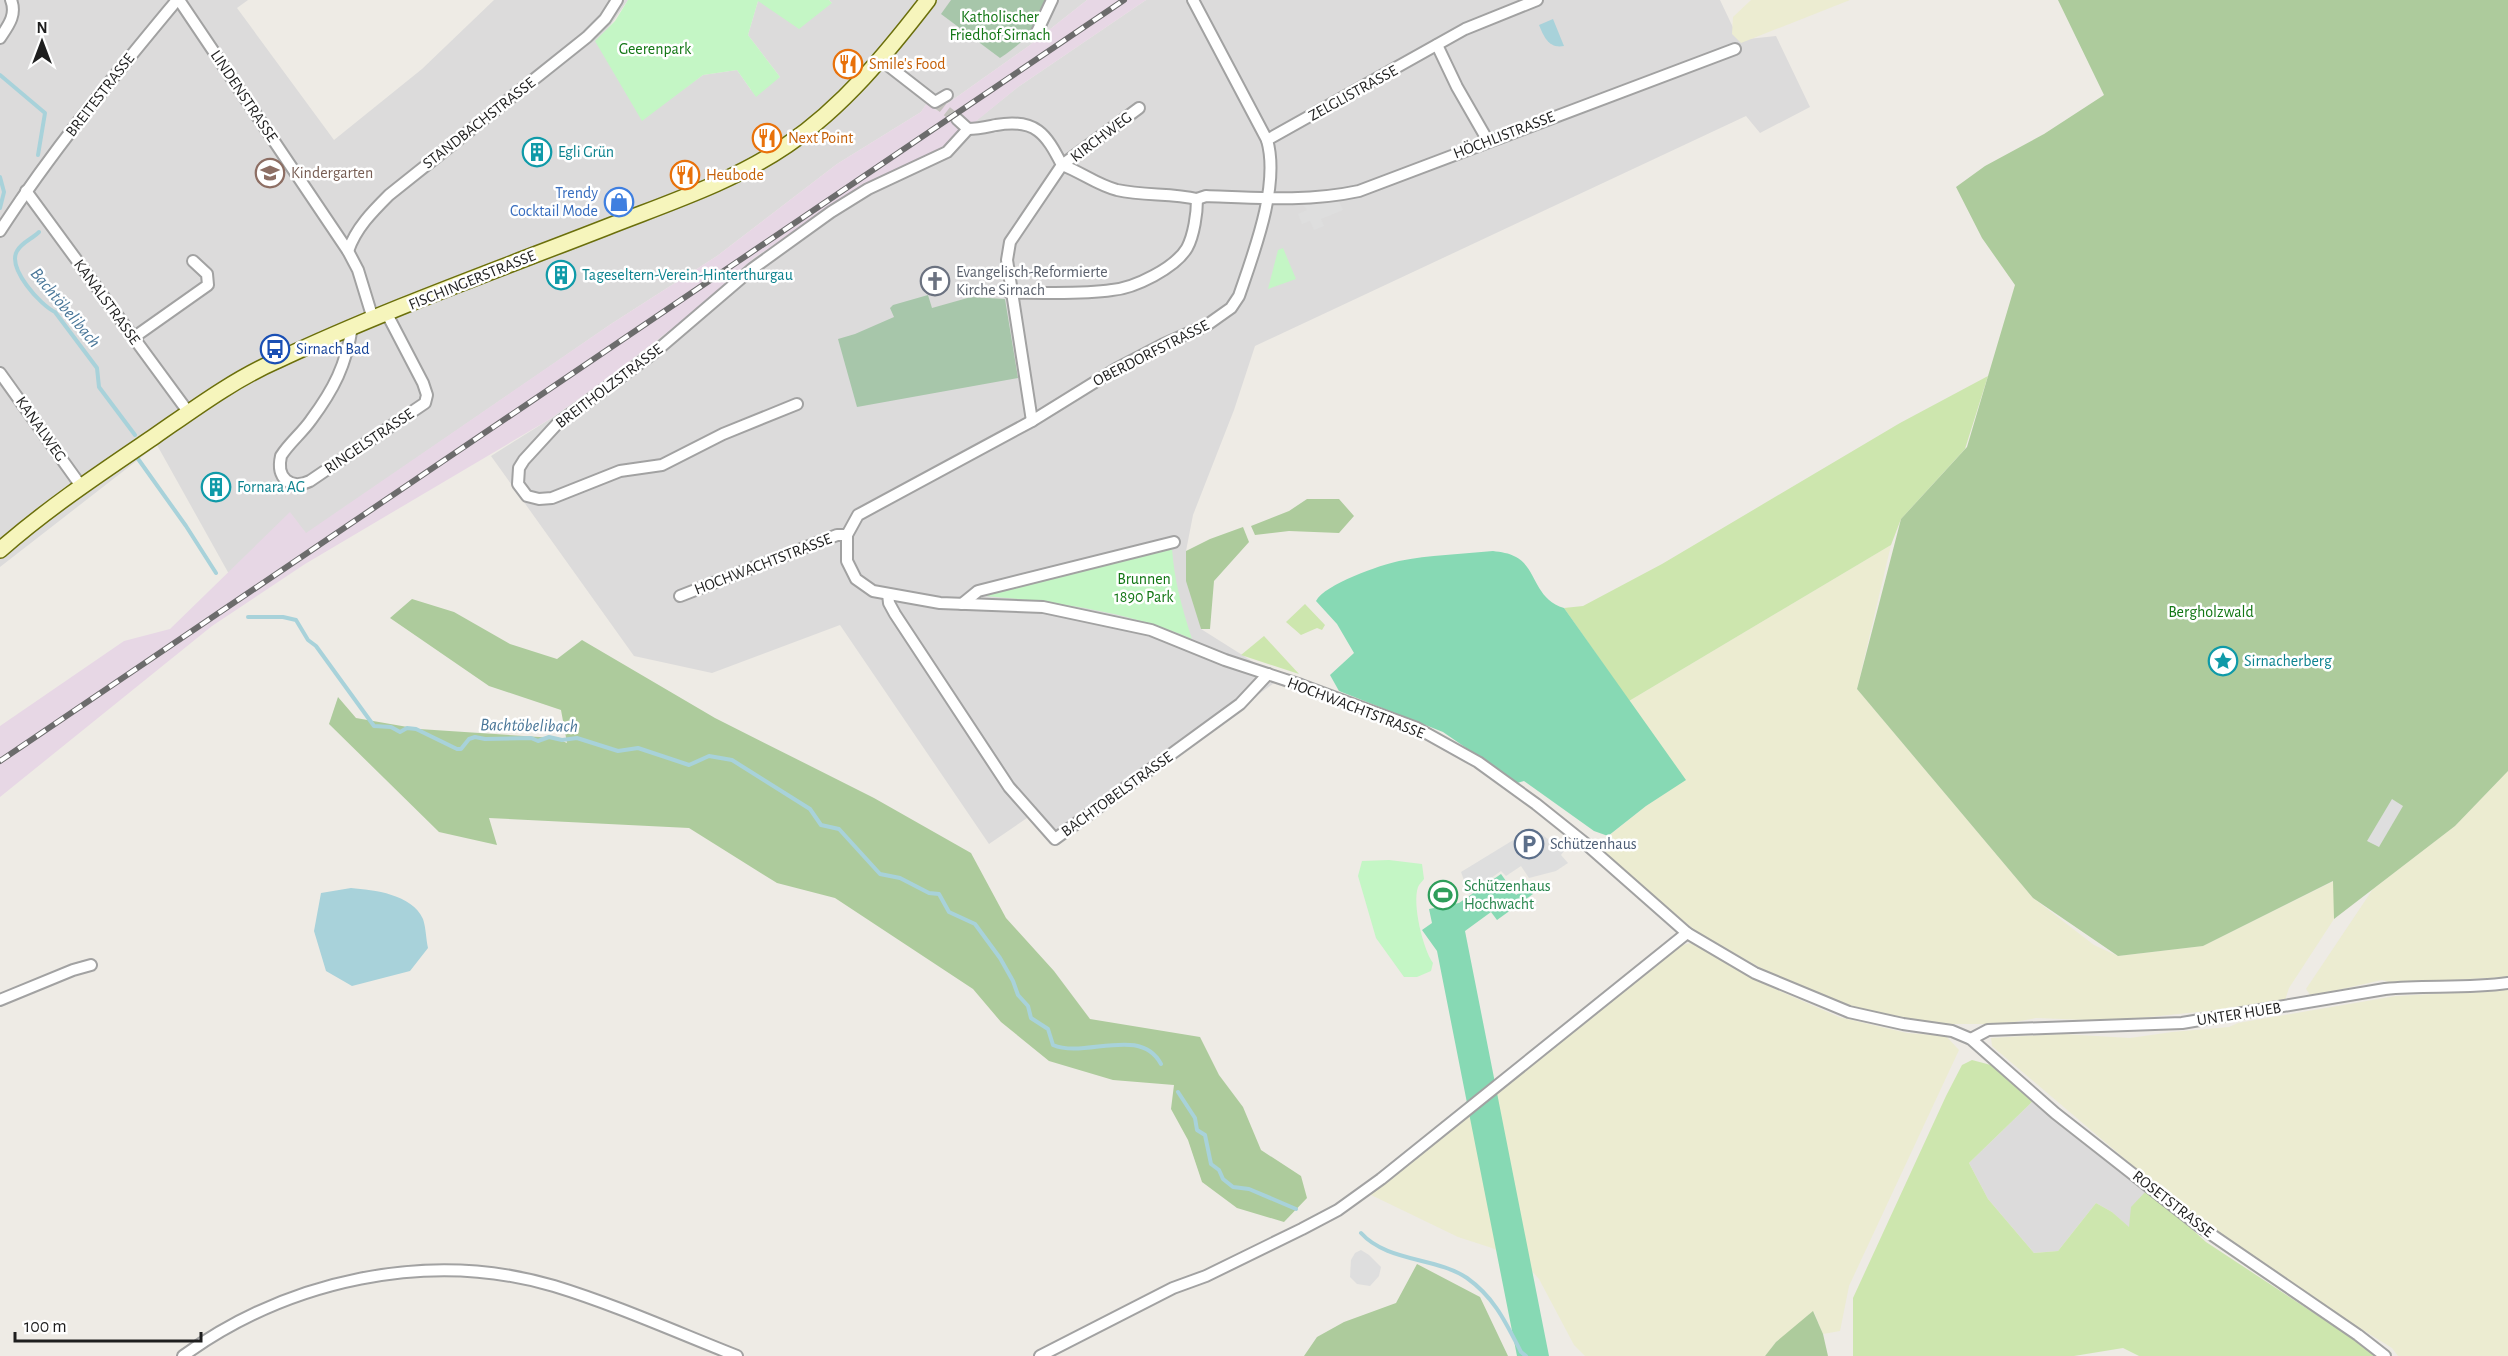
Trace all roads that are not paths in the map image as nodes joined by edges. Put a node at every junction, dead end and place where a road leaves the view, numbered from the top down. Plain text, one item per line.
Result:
1 (11, 0) edge
2 (178, 0) edge
3 (617, 0) edge
4 (928, 0) edge
5 (1052, 0) edge
6 (1193, 0) edge
7 (1537, 0) edge
8 (1037, 32) dead end
9 (0, 38) edge
10 (1437, 45) junction
11 (1735, 49) dead end
12 (881, 60) junction
13 (947, 95) tunnel mouth
14 (1139, 108) dead end
15 (957, 119) tunnel mouth
16 (968, 129) junction
17 (1267, 140) junction
18 (1488, 141) junction
19 (1062, 165) junction
20 (26, 192) junction
21 (1269, 197) junction
22 (1197, 199) junction
23 (0, 231) edge
24 (348, 251) junction
25 (193, 261) dead end
26 (1010, 293) junction
27 (380, 316) junction
28 (352, 327) junction
29 (133, 338) junction
30 (0, 373) edge
31 (797, 404) dead end
32 (189, 413) junction
33 (1032, 421) junction
34 (81, 486) junction
35 (847, 535) junction
36 (1174, 542) dead end
37 (0, 550) edge
38 (888, 594) junction
39 (680, 596) dead end
40 (962, 604) junction
41 (1268, 674) junction
42 (1687, 933) junction
43 (92, 965) dead end
44 (2508, 983) edge
45 (0, 1000) edge
46 (1971, 1039) junction
47 (183, 1356) edge
48 (736, 1356) edge
49 (1040, 1356) edge
50 (2385, 1356) edge

1 - 9 street
2 - 20 street, BREITESTRASSE
2 - 24 street, LINDENSTRASSE
3 - 24 street, STANDBACHSTRASSE
4 - 12 main road, FISCHINGERSTRASSE
5 - 8 street
6 - 17 street, OBERDORFSTRASSE
7 - 10 street, ZELGLISTRASSE
10 - 17 street, ZELGLISTRASSE
10 - 18 street
11 - 18 street, HÖCHLISTRASSE
12 - 13 street
12 - 27 main road, FISCHINGERSTRASSE
14 - 19 street, KIRCHWEG
15 - 16 street
16 - 19 street
16 - 31 street, BREITHOLZSTRASSE
17 - 21 street, OBERDORFSTRASSE
18 - 21 street, HÖCHLISTRASSE
19 - 22 street, HÖCHLISTRASSE
19 - 26 street
20 - 23 street, BREITESTRASSE
20 - 29 street, KANALSTRASSE
21 - 22 street, HÖCHLISTRASSE
21 - 33 street, OBERDORFSTRASSE
22 - 26 street
24 - 27 street, LINDENSTRASSE
25 - 29 street
26 - 33 street
27 - 28 main road, FISCHINGERSTRASSE
27 - 28 street, RINGELSTRASSE
28 - 32 main road, FISCHINGERSTRASSE
29 - 32 street, KANALSTRASSE
30 - 34 street, KANALWEG
32 - 34 main road, FISCHINGERSTRASSE
33 - 35 street, HOCHWACHTSTRASSE
34 - 37 main road, FISCHINGERSTRASSE
35 - 38 street, HOCHWACHTSTRASSE
35 - 39 street, HOCHWACHTSTRASSE
36 - 40 street
38 - 40 street, HOCHWACHTSTRASSE
38 - 41 street, BACHTOBELSTRASSE
40 - 41 street, HOCHWACHTSTRASSE
41 - 42 street, HOCHWACHTSTRASSE
42 - 46 street, HOCHWACHTSTRASSE
42 - 49 street
43 - 45 street
44 - 46 street, UNTER HUEB
46 - 50 street, ROSETSTRASSE
47 - 48 street

